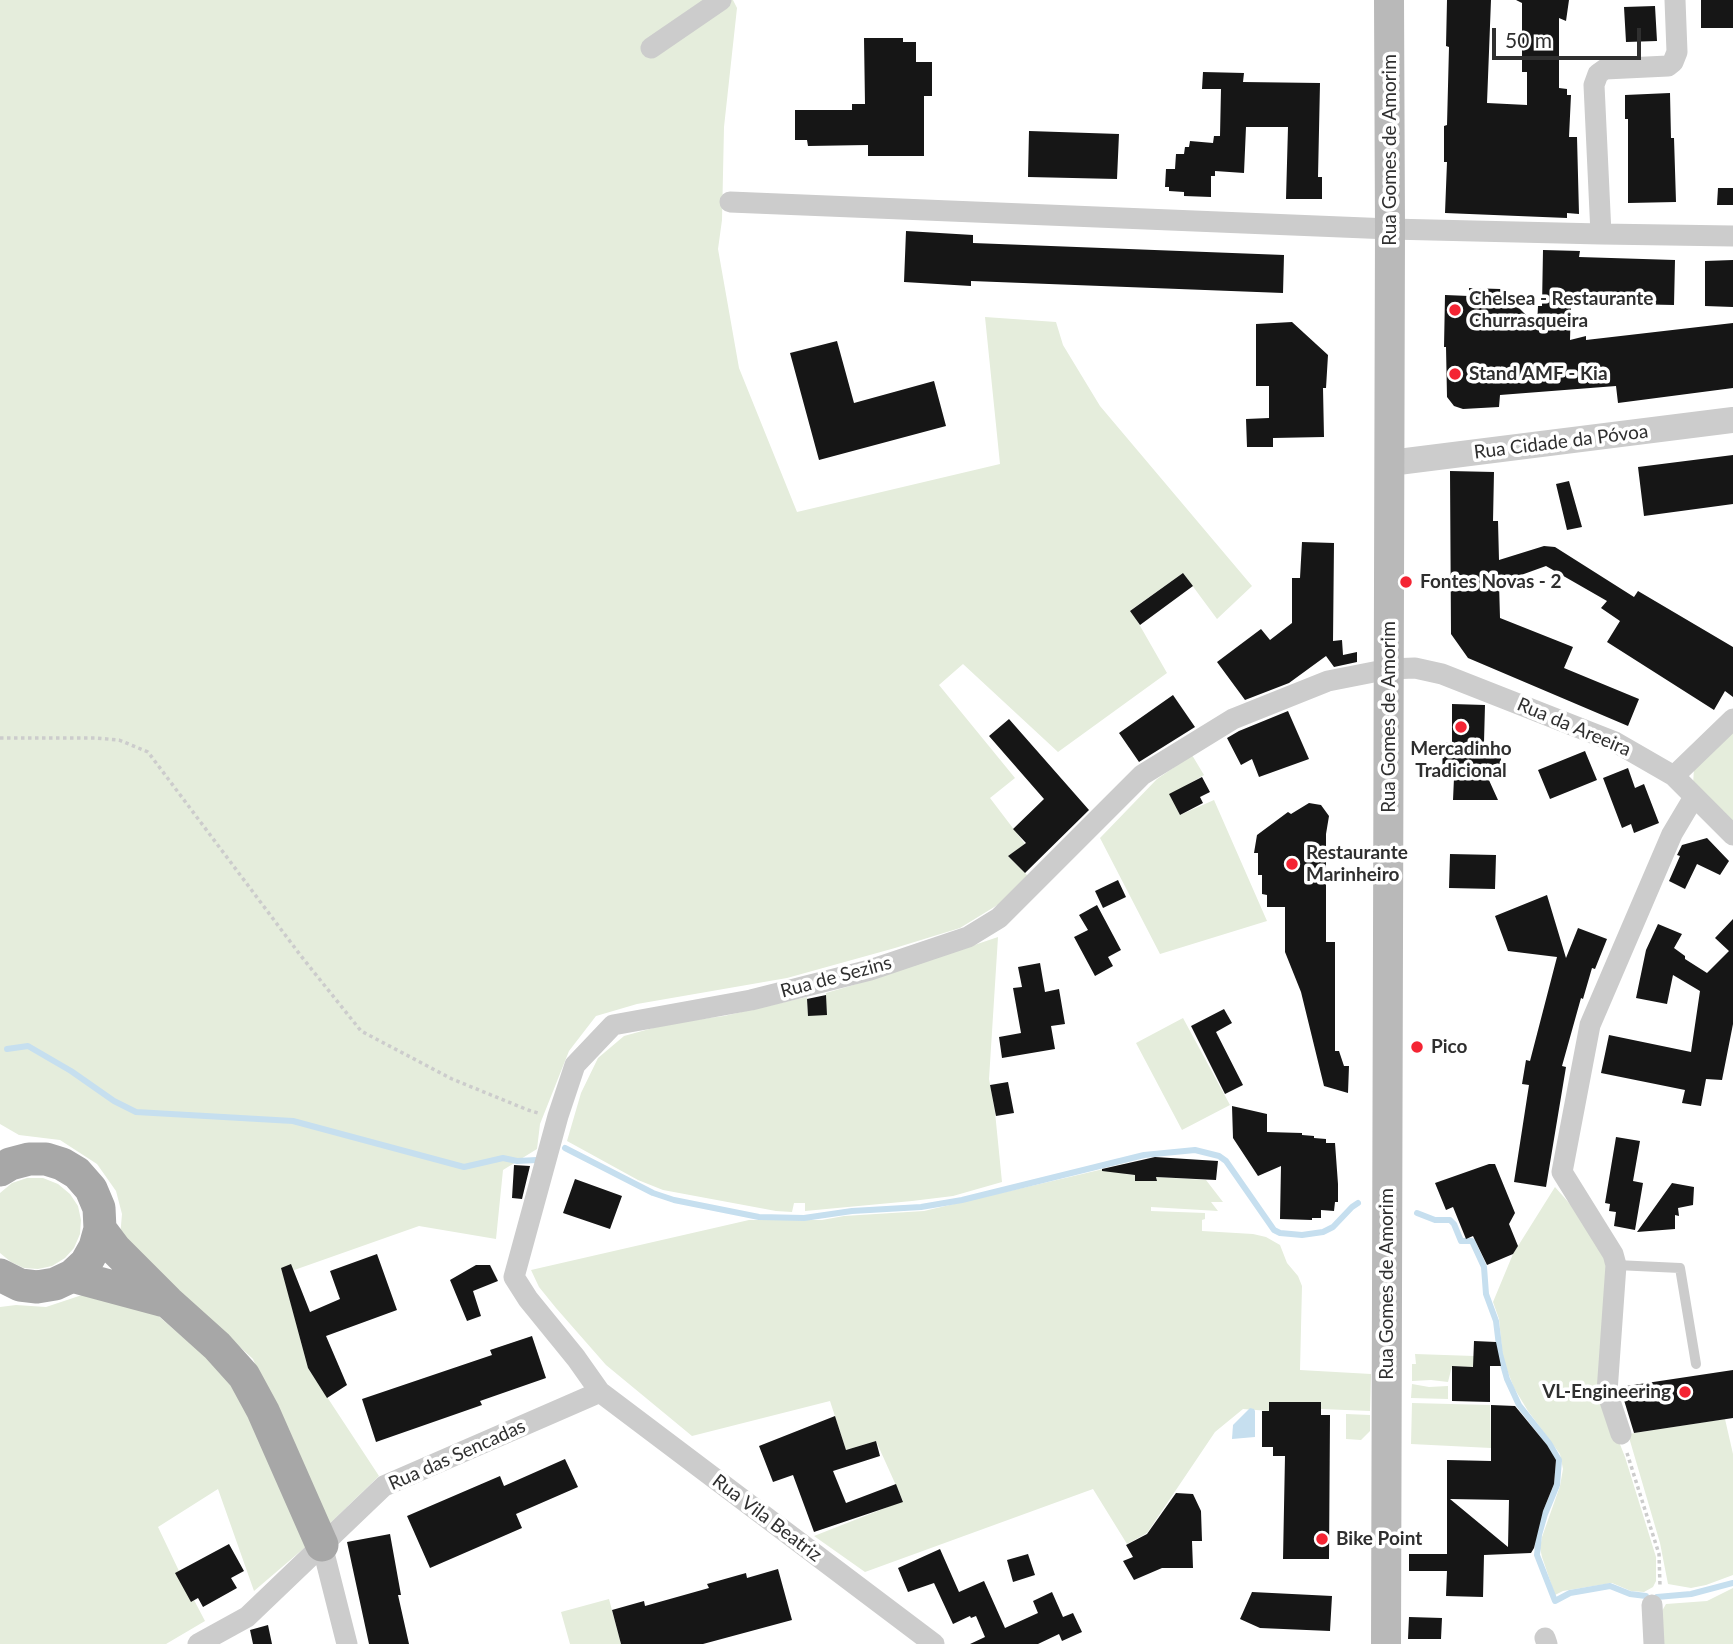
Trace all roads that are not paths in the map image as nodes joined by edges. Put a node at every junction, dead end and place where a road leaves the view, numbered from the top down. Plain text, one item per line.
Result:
1 (721, 0) edge
2 (1389, 0) edge
3 (1675, 0) edge
4 (652, 48) dead end
5 (730, 202) dead end
6 (1390, 229) junction
7 (1601, 234) junction
8 (1733, 236) edge
9 (1733, 420) edge
10 (1390, 463) junction
11 (1389, 669) junction
12 (1733, 719) edge
13 (1674, 776) junction
14 (1694, 797) junction
15 (1733, 835) edge
16 (0, 1141) edge
17 (15, 1164) edge
18 (100, 1229) junction
19 (1616, 1265) junction
20 (0, 1275) edge
21 (72, 1276) junction
22 (37, 1287) junction
23 (0, 1300) edge
24 (168, 1302) junction
25 (1696, 1364) dead end
26 (600, 1392) junction
27 (1621, 1434) road end
28 (321, 1545) junction
29 (1653, 1597) road end
30 (198, 1644) edge
31 (346, 1644) edge
32 (934, 1644) edge
33 (1386, 1644) edge
34 (1654, 1644) edge

1 - 4 street
2 - 6 main road, Rua Gomes de Amorim
3 - 7 street
5 - 6 street
6 - 7 street
6 - 10 main road, Rua Gomes de Amorim
7 - 8 street
9 - 10 street, Rua Cidade da Póvoa
10 - 11 main road, Rua Gomes de Amorim
11 - 13 street, Rua da Areeira
11 - 26 street, Rua de Sezins
11 - 33 main road, Rua Gomes de Amorim
12 - 13 street
13 - 14 street, Rua da Areeira
14 - 15 street, Rua da Areeira
14 - 19 street
16 - 17 main road
17 - 18 main road
18 - 21 main road
18 - 24 main road
19 - 25 lane
19 - 27 street
20 - 22 main road
21 - 22 main road
21 - 24 main road
22 - 23 main road
24 - 28 main road
26 - 28 street, Rua das Sencadas
26 - 32 street, Rua Vila Beatriz
28 - 30 street, Rua das Sencadas
28 - 31 street
29 - 34 street

